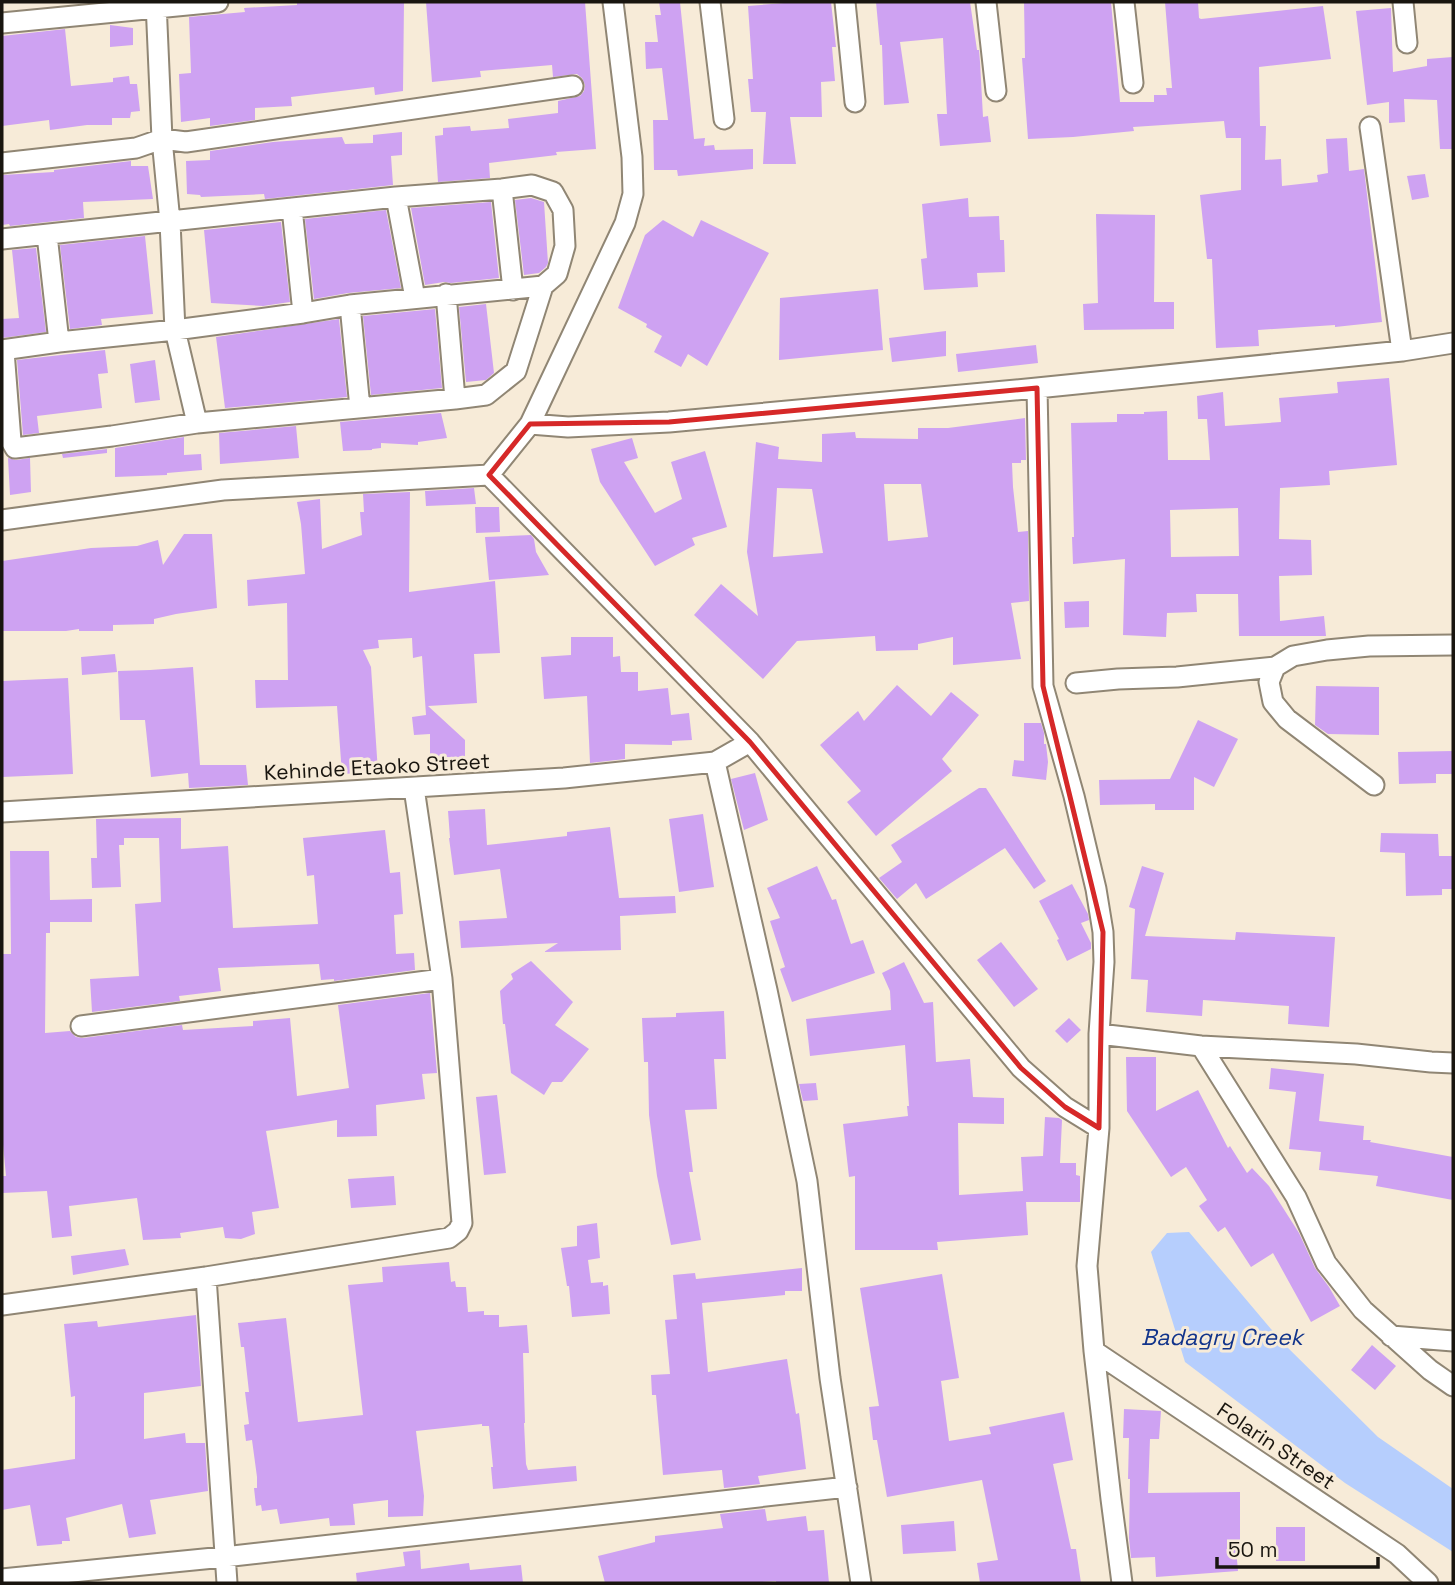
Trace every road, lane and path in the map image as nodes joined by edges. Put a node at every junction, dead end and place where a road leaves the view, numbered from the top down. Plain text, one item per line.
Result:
1 (218, 2) edge
2 (613, 2) edge
3 (710, 2) edge
4 (845, 2) edge
5 (986, 2) edge
6 (1124, 2) edge
7 (1403, 2) edge
8 (157, 5) edge
9 (2, 23) edge
10 (1407, 43) dead end
11 (1133, 83) dead end
12 (573, 86) dead end
13 (996, 90) dead end
14 (855, 102) dead end
15 (724, 119) dead end
16 (1370, 127) dead end
17 (162, 139) junction
18 (2, 163) edge
19 (502, 190) junction
20 (396, 197) junction
21 (292, 208) junction
22 (170, 222) junction
23 (47, 234) junction
24 (2, 239) edge
25 (543, 286) junction
26 (513, 289) junction
27 (446, 295) junction
28 (415, 298) junction
29 (350, 305) junction
30 (303, 313) junction
31 (175, 330) junction
32 (58, 342) junction
33 (1453, 343) edge
34 (3, 351) edge
35 (1402, 351) junction
36 (1037, 388) junction
37 (454, 400) junction
38 (360, 408) junction
39 (197, 423) junction
40 (530, 424) junction
41 (489, 475) junction
42 (2, 520) edge
43 (1453, 645) edge
44 (1275, 667) junction
45 (1076, 683) dead end
46 (750, 743) junction
47 (715, 762) junction
48 (1374, 785) dead end
49 (414, 788) junction
50 (2, 812) edge
51 (442, 979) junction
52 (81, 1026) dead end
53 (1099, 1034) junction
54 (1201, 1046) junction
55 (1453, 1063) edge
56 (1099, 1128) junction
57 (206, 1277) junction
58 (2, 1305) edge
59 (1391, 1336) junction
60 (1453, 1341) edge
61 (1094, 1351) junction
62 (1453, 1386) edge
63 (847, 1487) junction
64 (224, 1557) junction
65 (2, 1579) edge
66 (227, 1583) edge
67 (861, 1583) edge
68 (1122, 1583) edge
69 (1428, 1583) edge

1 - 8 street
2 - 40 street
3 - 15 street
4 - 14 street
5 - 13 street
6 - 11 street
7 - 10 street
8 - 9 street
8 - 17 street
12 - 17 street
16 - 35 street
17 - 18 street
17 - 22 street
19 - 20 street
19 - 25 street
19 - 26 street
20 - 21 street
20 - 28 street
21 - 22 street
21 - 30 street
22 - 23 street
22 - 31 street
23 - 24 street
23 - 32 street
25 - 26 street
25 - 37 street
26 - 27 street
27 - 28 street
27 - 37 street
28 - 29 street
29 - 30 street
29 - 38 street
30 - 31 street
31 - 32 street
31 - 39 street
32 - 34 street
33 - 35 street
34 - 39 street
35 - 36 street
36 - 40 street
36 - 53 street
37 - 38 street
38 - 39 street
40 - 41 street
41 - 42 street
41 - 46 street
43 - 44 street
44 - 45 street
44 - 48 street
46 - 47 street, Kehinde Etaoko Street
46 - 56 street
47 - 49 street, Kehinde Etaoko Street
47 - 63 street
49 - 50 street, Kehinde Etaoko Street
49 - 51 street
51 - 52 street
51 - 57 street
53 - 54 street
53 - 56 street
54 - 55 street
54 - 59 street
56 - 61 street
57 - 58 street
57 - 64 street
59 - 60 street
59 - 62 street
61 - 68 street
61 - 69 street, Folarin Street
63 - 64 street
63 - 67 street
64 - 65 street
64 - 66 street

